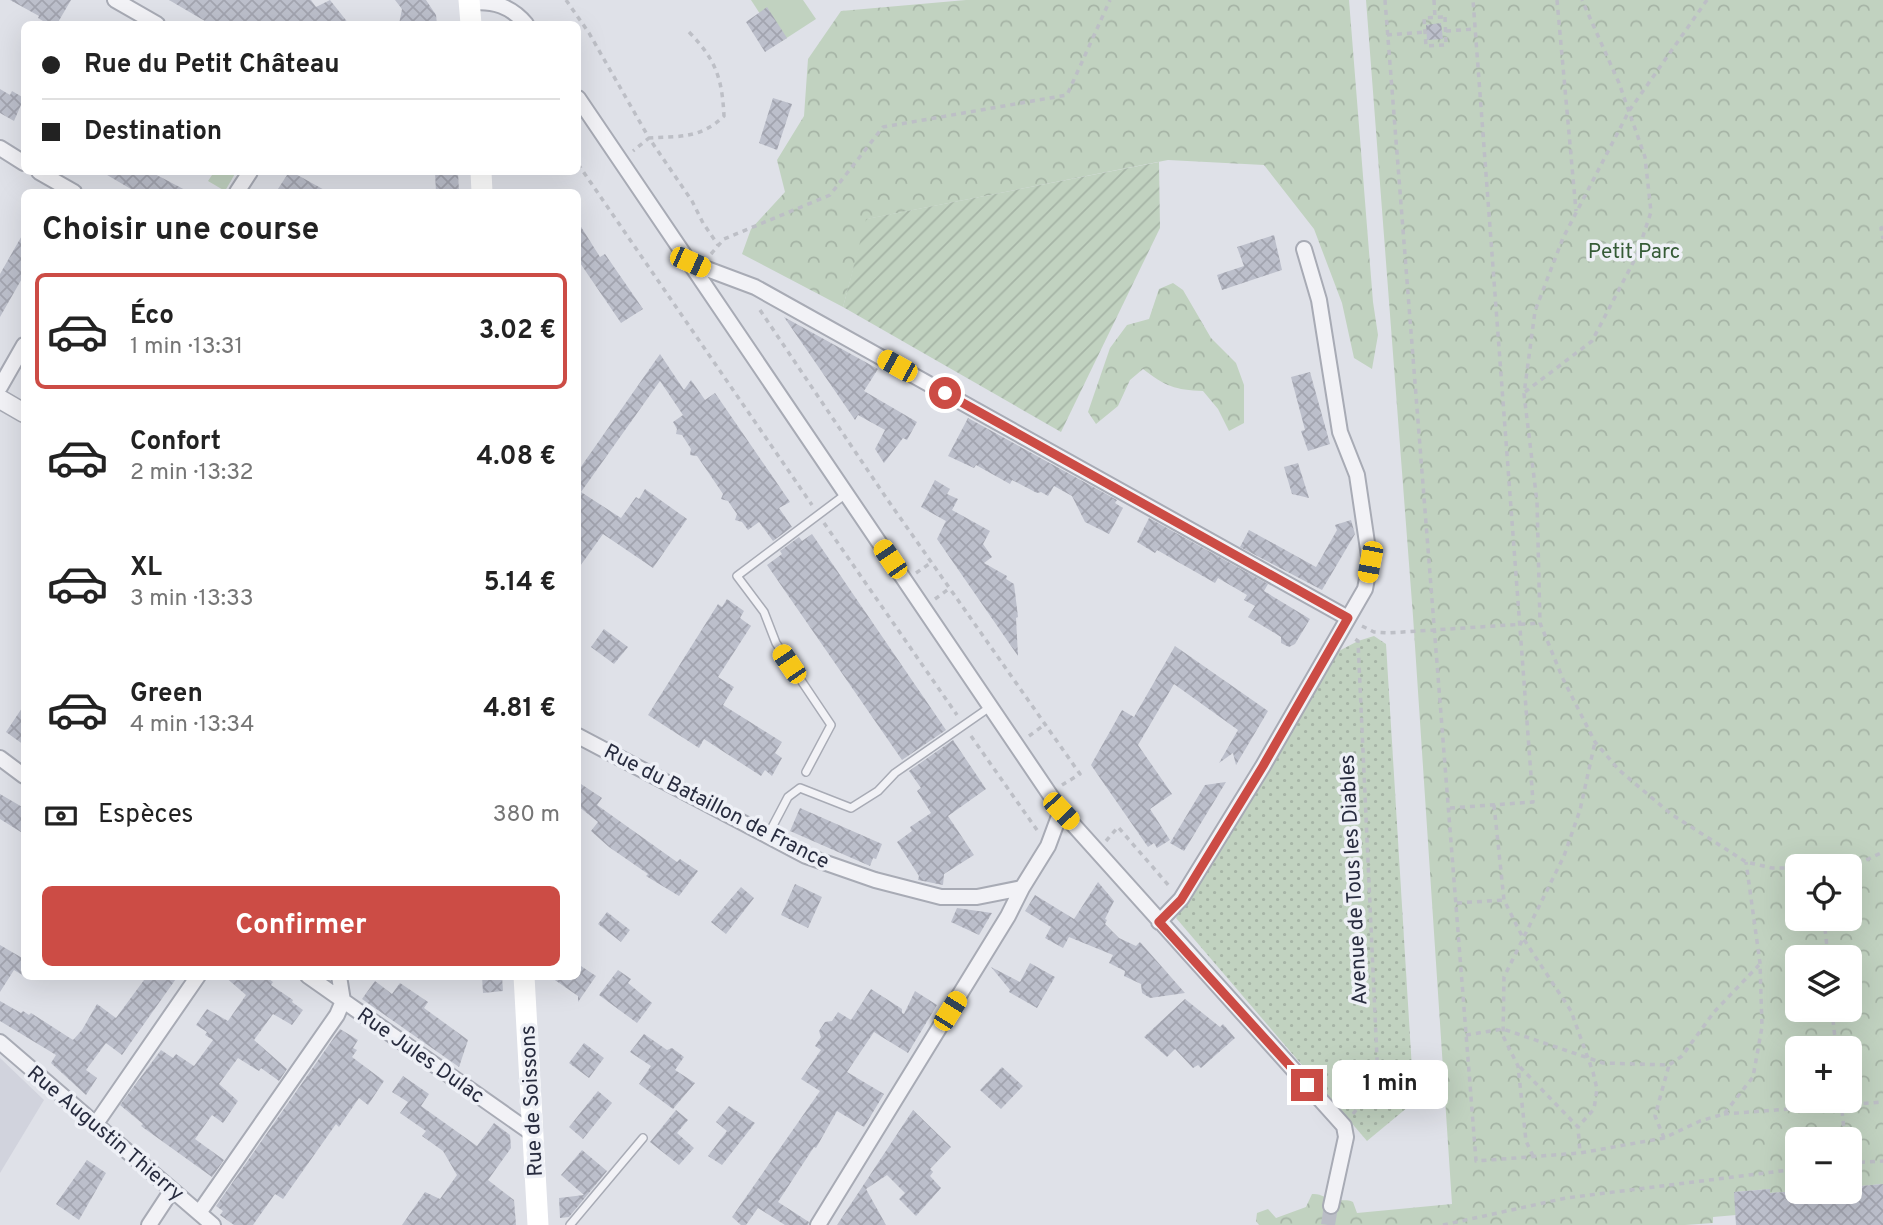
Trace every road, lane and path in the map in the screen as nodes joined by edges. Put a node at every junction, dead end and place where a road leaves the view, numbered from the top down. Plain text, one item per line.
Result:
1 (115, 0) edge
2 (566, 0) edge
3 (1110, 0) edge
4 (1385, 0) edge
5 (1434, 0) edge
6 (1473, 0) edge
7 (1557, 0) edge
8 (1582, 0) edge
9 (1707, 0) edge
10 (470, 9) edge
11 (1435, 18) junction
12 (153, 21) edge
13 (522, 21) edge
14 (581, 21) edge
15 (581, 22) edge
16 (1475, 29) junction
17 (1446, 31) junction
18 (689, 32) dead end
19 (1425, 32) junction
20 (1387, 35) junction
21 (581, 102) edge
22 (1629, 111) junction
23 (649, 138) junction
24 (0, 148) edge
25 (21, 161) edge
26 (621, 162) junction
27 (44, 175) edge
28 (69, 189) edge
29 (1576, 213) junction
30 (1883, 227) edge
31 (1883, 239) edge
32 (718, 245) junction
33 (1304, 248) dead end
34 (690, 262) junction
35 (706, 269) junction
36 (760, 310) dead end
37 (21, 350) edge
38 (0, 387) edge
39 (1524, 394) junction
40 (0, 399) edge
41 (21, 411) edge
42 (846, 494) junction
43 (1540, 623) junction
44 (1345, 624) junction
45 (1520, 625) junction
46 (1435, 631) junction
47 (990, 707) junction
48 (581, 738) edge
49 (1595, 742) junction
50 (0, 758) edge
51 (806, 772) dead end
52 (21, 774) edge
53 (1049, 794) junction
54 (1494, 805) junction
55 (1450, 808) junction
56 (1061, 811) junction
57 (767, 836) junction
58 (1098, 850) junction
59 (1882, 855) edge
60 (1746, 862) junction
61 (1862, 863) edge
62 (1785, 868) edge
63 (1022, 888) junction
64 (1181, 900) junction
65 (1504, 900) junction
66 (1456, 904) junction
67 (1159, 922) junction
68 (1524, 938) junction
69 (1760, 963) junction
70 (195, 980) edge
71 (314, 980) edge
72 (340, 980) edge
73 (524, 980) edge
74 (343, 1001) junction
75 (1503, 1029) junction
76 (1466, 1035) junction
77 (0, 1042) edge
78 (1587, 1059) junction
79 (1669, 1065) junction
80 (1518, 1066) junction
81 (1862, 1102) edge
82 (1883, 1102) edge
83 (1785, 1108) edge
84 (1724, 1114) junction
85 (95, 1125) junction
86 (1344, 1126) junction
87 (1578, 1127) junction
88 (533, 1134) junction
89 (643, 1138) dead end
90 (1664, 1138) junction
91 (1580, 1153) junction
92 (1533, 1157) junction
93 (1883, 1161) edge
94 (1862, 1162) edge
95 (1785, 1171) edge
96 (172, 1190) junction
97 (1331, 1206) tunnel mouth
98 (200, 1213) junction
99 (149, 1225) edge
100 (213, 1225) edge
101 (538, 1225) edge
102 (570, 1225) edge
103 (818, 1225) edge
104 (1443, 1225) edge

1 - 12 street
2 - 14 path
3 - 32 path
4 - 20 path
5 - 11 path
6 - 16 path
7 - 29 path
8 - 22 path
9 - 22 path
10 - 13 street
11 - 17 path
11 - 19 path
15 - 23 path
16 - 17 path
16 - 45 path
17 - 19 path
18 - 23 path
19 - 20 path
20 - 46 path
21 - 26 street
22 - 29 path
22 - 39 path
23 - 26 path
23 - 32 path
24 - 25 street
26 - 34 street
27 - 28 street
29 - 39 path
30 - 31 path
32 - 35 path
33 - 44 street
34 - 35 street
34 - 42 street
35 - 44 street
36 - 53 path
37 - 38 street
39 - 43 path
40 - 41 street
42 - 47 street
42 - 51 lane
43 - 45 path
43 - 49 path
44 - 46 path
44 - 64 street
44 - 86 path, Avenue de Tous les Diables
45 - 46 path
45 - 54 path
46 - 55 path
47 - 53 street
47 - 57 lane
48 - 57 street, Rue du Bataillon de France
49 - 60 path
49 - 68 path
50 - 52 street
53 - 56 street
54 - 55 path
54 - 65 path
55 - 66 path
56 - 58 street
56 - 63 street
57 - 63 street, Rue du Bataillon de France
58 - 64 path
58 - 67 street
59 - 61 path
60 - 62 path
60 - 69 path
63 - 103 street
64 - 67 street
65 - 66 path
65 - 68 path
66 - 76 path
67 - 86 street
68 - 75 path
68 - 78 path
69 - 79 path
69 - 84 path
70 - 85 street
71 - 74 street, Rue Jules Dulac
72 - 74 street
73 - 88 main road, Rue de Soissons
74 - 88 street, Rue Jules Dulac
74 - 98 street
75 - 76 path
75 - 78 path
75 - 80 path
76 - 92 path
77 - 85 street, Rue Augustin Thierry
78 - 79 path
78 - 87 path
79 - 90 path
80 - 87 path
80 - 92 path
81 - 82 path
83 - 84 path
84 - 90 path
85 - 96 street, Rue Augustin Thierry
86 - 97 street
87 - 91 path
88 - 101 main road, Rue de Soissons
89 - 102 lane
90 - 91 path
91 - 92 path
93 - 94 path
95 - 104 path
96 - 98 street, Rue Augustin Thierry
96 - 99 street
98 - 100 street, Rue Augustin Thierry

